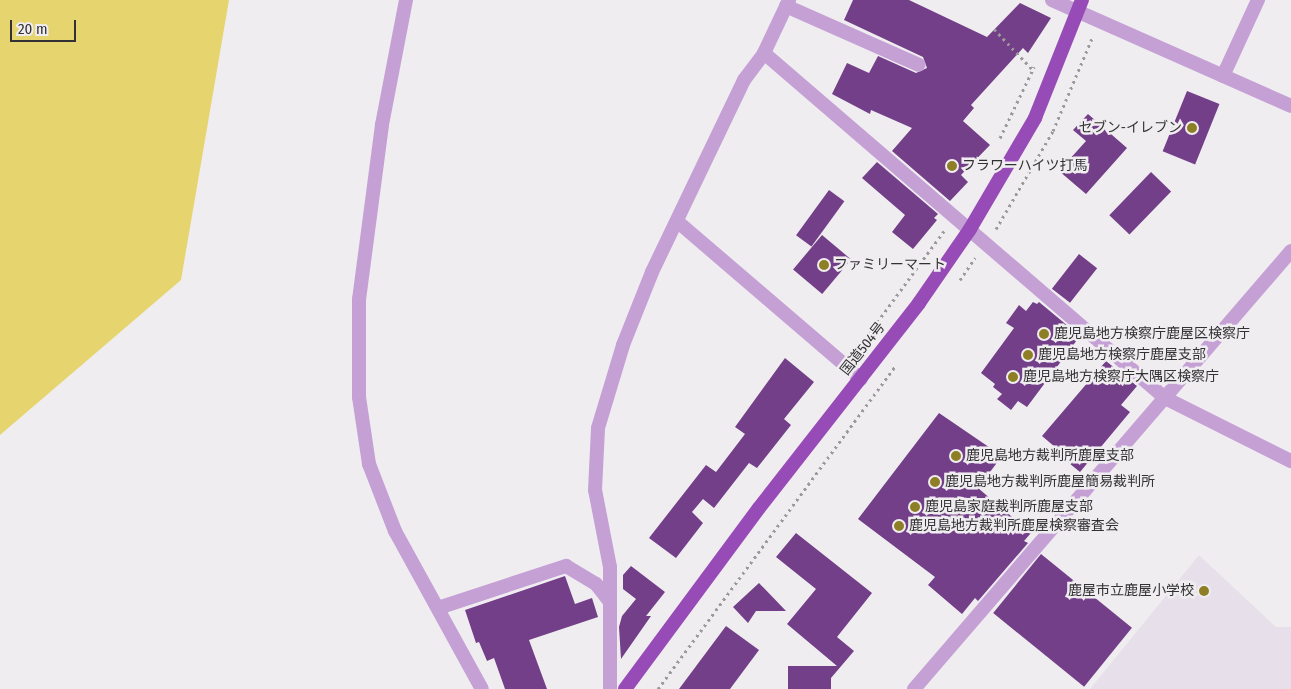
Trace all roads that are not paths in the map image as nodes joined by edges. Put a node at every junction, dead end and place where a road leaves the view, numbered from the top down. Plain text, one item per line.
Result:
1 (406, 0) edge
2 (1052, 0) edge
3 (1258, 0) edge
4 (788, 3) edge
5 (1080, 6) edge
6 (764, 53) junction
7 (919, 65) dead end
8 (1223, 76) junction
9 (1291, 106) edge
10 (678, 222) junction
11 (970, 229) junction
12 (1291, 251) edge
13 (861, 379) junction
14 (1165, 398) junction
15 (1291, 461) edge
16 (610, 602) junction
17 (438, 608) junction
18 (482, 689) edge
19 (610, 689) edge
20 (625, 689) edge
21 (914, 689) edge

1 - 17 street
2 - 5 street
3 - 8 street
4 - 6 street
4 - 7 street
5 - 8 street
5 - 11 highway, 国道504号
6 - 10 street
6 - 11 street
8 - 9 street
10 - 13 street
10 - 16 street
11 - 13 highway, 国道504号
11 - 14 street
12 - 14 street
13 - 20 highway, 国道504号
14 - 15 street
14 - 21 street
16 - 17 street
16 - 19 street
17 - 18 street

